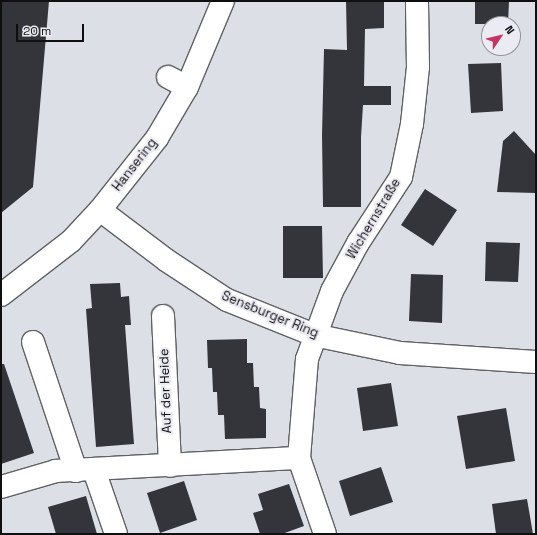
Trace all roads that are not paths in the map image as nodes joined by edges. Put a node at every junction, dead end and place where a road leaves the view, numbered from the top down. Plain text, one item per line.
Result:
1 (223, 1) edge
2 (417, 1) edge
3 (168, 77) dead end
4 (187, 87) junction
5 (100, 210) junction
6 (1, 295) edge
7 (163, 316) dead end
8 (314, 335) junction
9 (33, 342) dead end
10 (536, 362) edge
11 (299, 458) junction
12 (170, 466) junction
13 (85, 470) junction
14 (1, 487) edge
15 (116, 534) edge
16 (325, 534) edge

1 - 4 street, Hansering
2 - 8 street, Wichernstraße
3 - 4 street
4 - 5 street, Hansering
5 - 6 street, Hansering
5 - 8 street, Sensburger Ring
7 - 12 street, Auf der Heide
8 - 10 street, Sensburger Ring
8 - 11 street
9 - 13 street
11 - 12 street
11 - 16 street
12 - 13 street
13 - 14 street
13 - 15 street

